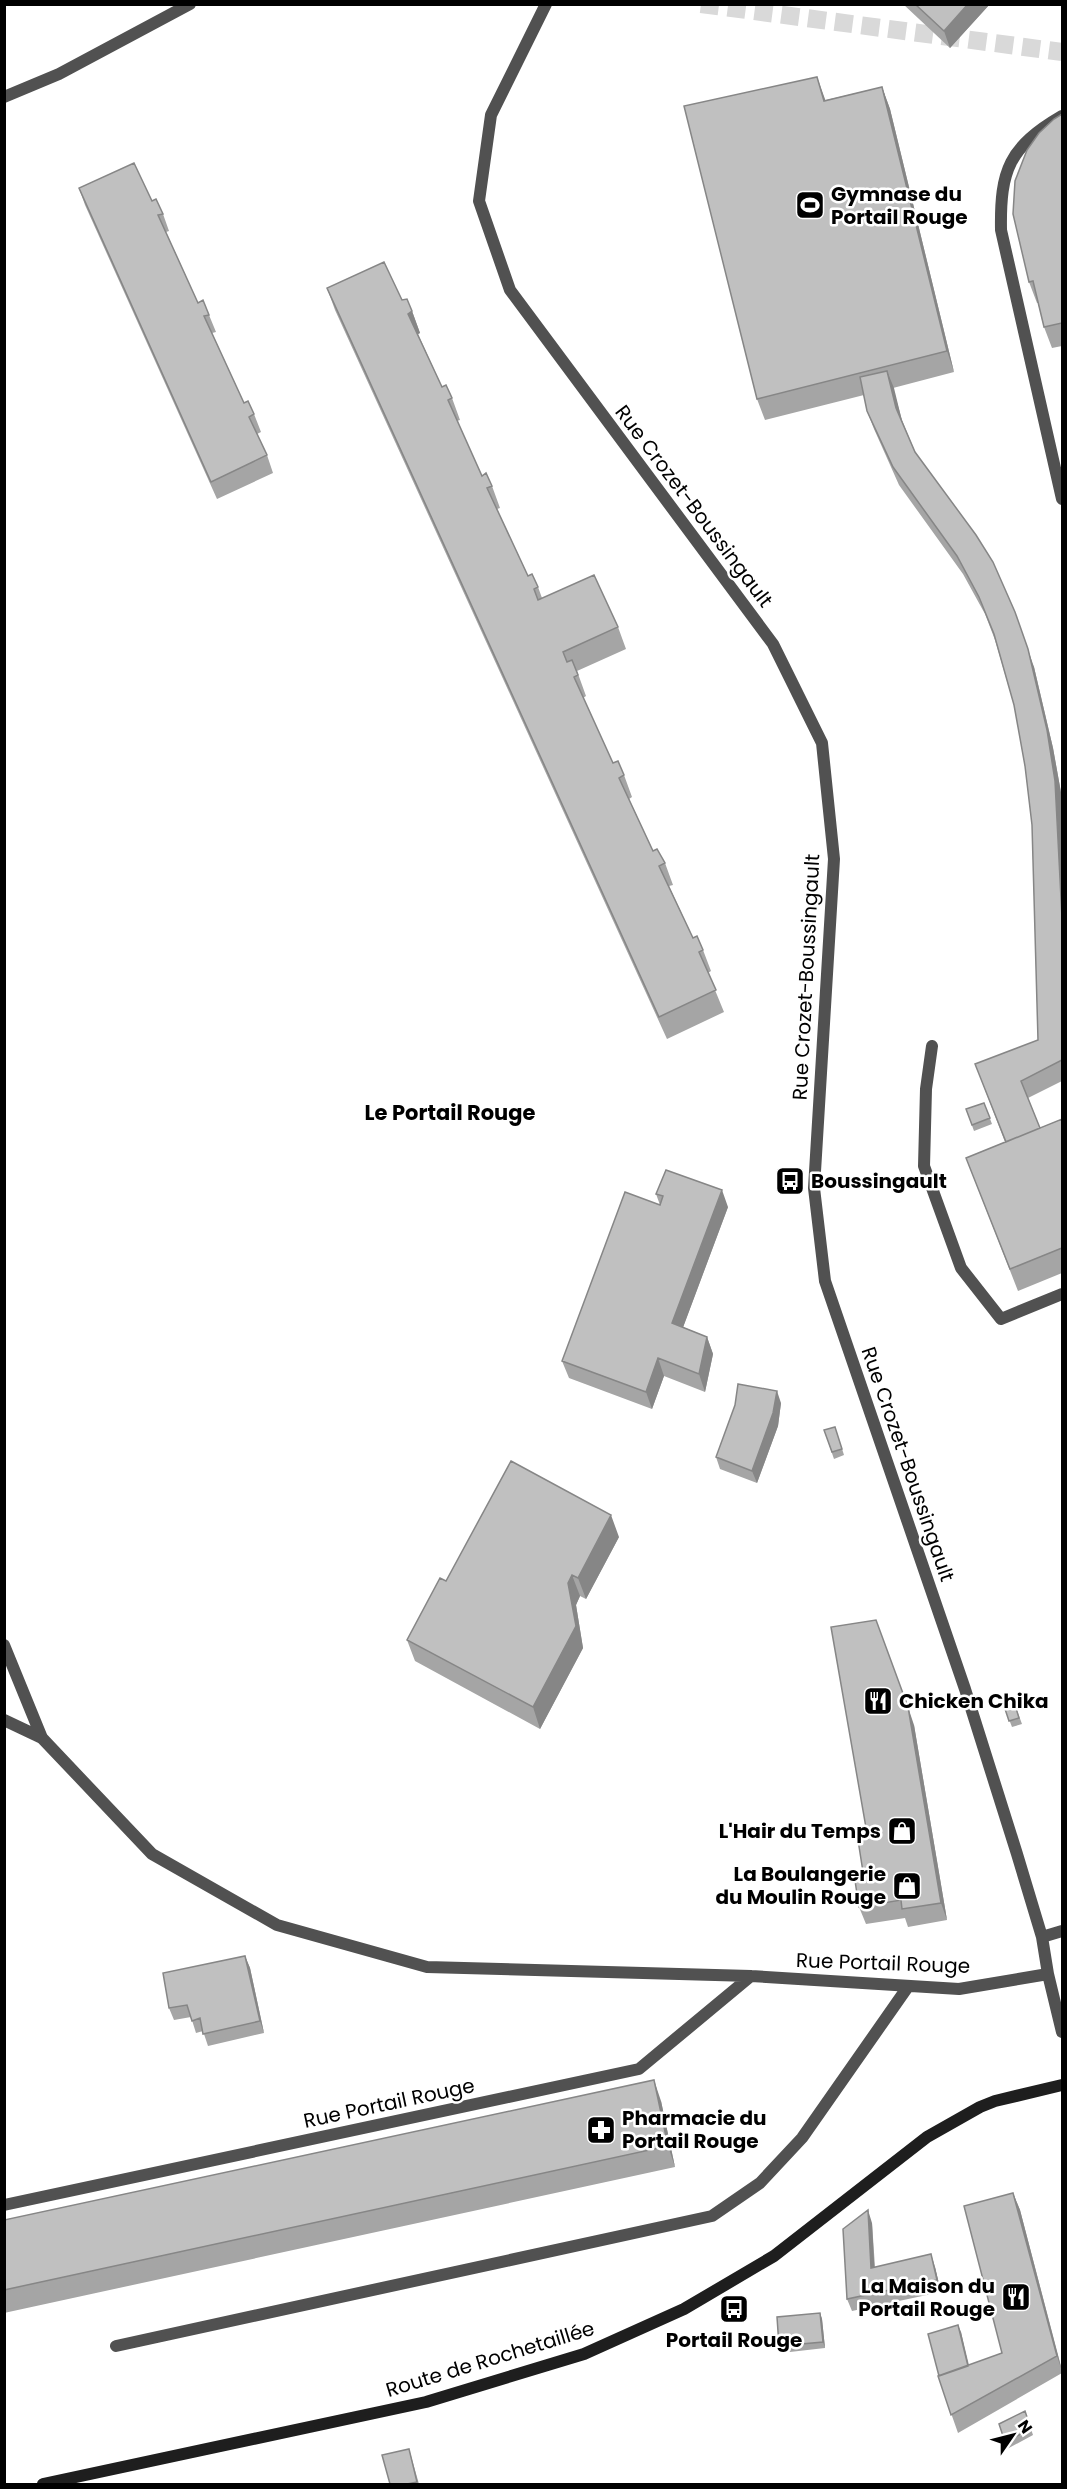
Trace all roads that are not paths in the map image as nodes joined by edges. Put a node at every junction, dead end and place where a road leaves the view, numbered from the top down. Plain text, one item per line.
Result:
1 (190, 4) edge
2 (546, 4) edge
3 (4, 97) edge
4 (1062, 116) edge
5 (1062, 499) edge
6 (932, 1046) dead end
7 (1062, 1294) edge
8 (4, 1645) edge
9 (4, 1720) edge
10 (42, 1738) junction
11 (1062, 1931) edge
12 (1042, 1937) junction
13 (1048, 1974) junction
14 (751, 1976) junction
15 (907, 1988) junction
16 (1062, 2032) edge
17 (1062, 2085) edge
18 (4, 2205) edge
19 (116, 2346) dead end
20 (43, 2484) edge

1 - 3 street
2 - 12 street, Rue Crozet-Boussingault
4 - 5 street
6 - 7 street
8 - 10 street, Rue Portail Rouge
9 - 10 street, Rue Portail Rouge
10 - 14 street, Rue Portail Rouge
11 - 12 street
12 - 13 street, Rue Crozet-Boussingault
13 - 15 street, Rue Portail Rouge
13 - 16 street, Rue Crozet-Boussingault
14 - 15 street, Rue Portail Rouge
14 - 18 street, Rue Portail Rouge
15 - 19 street
17 - 20 main road, Route de Rochetaillée

